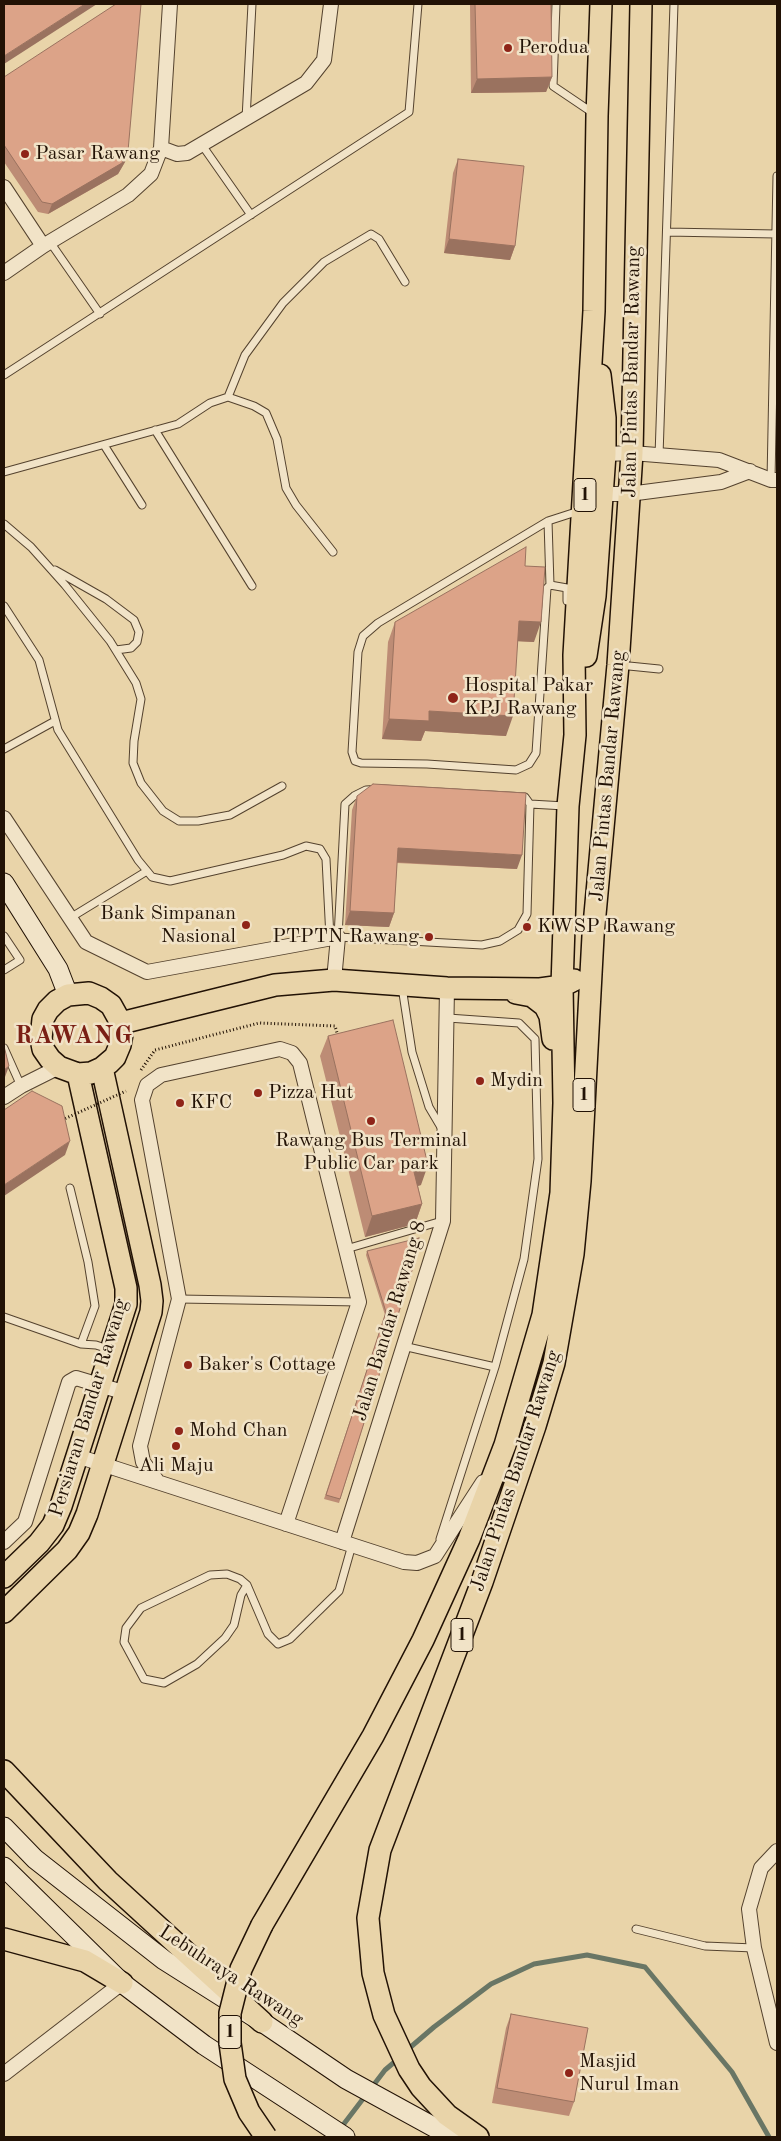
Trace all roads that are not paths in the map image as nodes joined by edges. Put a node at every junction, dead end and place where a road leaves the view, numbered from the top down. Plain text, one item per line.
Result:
1 (170, 4) edge
2 (252, 4) edge
3 (331, 4) edge
4 (418, 4) edge
5 (556, 4) edge
6 (601, 4) edge
7 (641, 4) edge
8 (674, 4) edge
9 (597, 116) junction
10 (246, 120) junction
11 (202, 145) junction
12 (161, 148) junction
13 (777, 176) edge
14 (4, 187) edge
15 (251, 216) junction
16 (667, 232) junction
17 (776, 234) junction
18 (47, 244) junction
19 (776, 258) edge
20 (4, 273) edge
21 (405, 282) dead end
22 (594, 311) junction
23 (100, 314) junction
24 (4, 375) edge
25 (228, 397) junction
26 (155, 430) junction
27 (104, 444) junction
28 (605, 454) junction
29 (632, 454) junction
30 (659, 456) junction
31 (750, 471) junction
32 (4, 472) edge
33 (774, 480) edge
34 (603, 494) junction
35 (629, 494) junction
36 (142, 505) dead end
37 (584, 510) junction
38 (548, 520) junction
39 (4, 524) edge
40 (333, 552) dead end
41 (48, 566) junction
42 (550, 585) junction
43 (252, 586) dead end
44 (4, 606) edge
45 (567, 606) dead end
46 (116, 650) junction
47 (618, 665) junction
48 (659, 669) dead end
49 (567, 710) dead end
50 (55, 721) junction
51 (575, 735) junction
52 (4, 749) edge
53 (282, 786) dead end
54 (530, 804) junction
55 (568, 806) junction
56 (4, 820) edge
57 (147, 871) junction
58 (4, 884) edge
59 (70, 918) junction
60 (4, 936) edge
61 (593, 936) junction
62 (334, 937) junction
63 (4, 970) edge
64 (334, 980) junction
65 (401, 984) junction
66 (562, 986) junction
67 (447, 988) junction
68 (492, 989) junction
69 (68, 995) junction
70 (448, 1018) junction
71 (121, 1023) junction
72 (4, 1048) edge
73 (108, 1062) junction
74 (69, 1070) junction
75 (21, 1086) junction
76 (4, 1098) edge
77 (445, 1134) junction
78 (70, 1188) dead end
79 (442, 1221) junction
80 (557, 1221) junction
81 (346, 1249) junction
82 (179, 1299) junction
83 (360, 1302) junction
84 (4, 1317) edge
85 (81, 1344) junction
86 (403, 1346) junction
87 (110, 1350) junction
88 (495, 1367) junction
89 (99, 1384) junction
90 (126, 1393) junction
91 (505, 1445) junction
92 (76, 1456) junction
93 (103, 1464) junction
94 (158, 1482) junction
95 (286, 1524) junction
96 (4, 1542) edge
97 (347, 1543) junction
98 (435, 1556) junction
99 (4, 1577) edge
100 (247, 1585) junction
101 (10, 1606) edge
102 (4, 1619) edge
103 (4, 1771) edge
104 (4, 1827) edge
105 (777, 1851) edge
106 (4, 1867) edge
107 (636, 1929) dead end
108 (4, 1939) edge
109 (754, 1948) junction
110 (122, 1983) junction
111 (262, 2022) junction
112 (777, 2043) edge
113 (4, 2074) edge
114 (437, 2132) edge
115 (464, 2134) edge
116 (266, 2137) edge
117 (345, 2137) edge

1 - 12 street
2 - 10 lane
3 - 10 street
4 - 15 lane
5 - 9 lane
6 - 9 main road, Jalan Pintas Bandar Rawang / 1
7 - 29 main road, Jalan Pintas Bandar Rawang / 1
8 - 16 lane
9 - 22 main road, Jalan Pintas Bandar Rawang / 1
10 - 11 street
11 - 12 street
11 - 15 lane
12 - 18 street
13 - 17 lane
14 - 18 street
15 - 23 lane
16 - 17 lane
16 - 30 lane
17 - 19 lane
18 - 20 street
18 - 23 lane
19 - 33 lane
21 - 25 lane
22 - 28 main road
22 - 37 main road, Jalan Pintas Bandar Rawang / 1
23 - 24 lane
25 - 26 lane
25 - 40 lane
26 - 27 lane
26 - 43 lane
27 - 32 lane
27 - 36 lane
28 - 29 street
28 - 34 main road
29 - 30 street
29 - 35 main road, Jalan Pintas Bandar Rawang / 1
30 - 31 street
31 - 33 street
31 - 35 street
34 - 35 street
34 - 51 main road
35 - 47 main road, Jalan Pintas Bandar Rawang / 1
37 - 38 lane
37 - 51 main road, Jalan Pintas Bandar Rawang / 1
38 - 42 lane
38 - 42 lane
39 - 41 lane
41 - 46 lane
41 - 46 lane
42 - 45 lane
44 - 50 lane
46 - 53 lane
47 - 48 lane
47 - 61 main road, Jalan Pintas Bandar Rawang / 1
49 - 51 lane
50 - 52 lane
50 - 57 lane
51 - 55 main road, Jalan Pintas Bandar Rawang / 1
54 - 55 lane
54 - 62 lane
54 - 62 lane
55 - 66 main road, Jalan Pintas Bandar Rawang / 1
56 - 59 street
57 - 59 lane
57 - 62 lane
58 - 69 street
59 - 62 street
60 - 63 lane
61 - 66 main road
61 - 115 main road, Jalan Pintas Bandar Rawang / 1
62 - 64 street
64 - 65 main road
64 - 71 main road
65 - 67 main road
65 - 77 lane
66 - 68 main road
66 - 80 main road, Jalan Pintas Bandar Rawang / 1
67 - 68 main road
67 - 70 street, Jalan Bandar Rawang 8
68 - 80 main road
69 - 71 main road
69 - 74 main road
70 - 77 street, Jalan Bandar Rawang 8
70 - 88 lane
71 - 73 main road
72 - 75 lane
73 - 74 main road
73 - 90 main road, Persiaran Bandar Rawang
74 - 75 street
74 - 87 main road, Persiaran Bandar Rawang
75 - 76 street
77 - 79 street, Jalan Bandar Rawang 8
78 - 85 lane
79 - 81 lane
79 - 86 street, Jalan Bandar Rawang 8
80 - 91 main road, Jalan Pintas Bandar Rawang / 1
81 - 82 street
81 - 83 street
82 - 83 lane
82 - 94 street
83 - 95 street
84 - 85 lane
85 - 87 lane
86 - 88 lane
86 - 97 street, Jalan Bandar Rawang 8
87 - 89 main road, Persiaran Bandar Rawang
88 - 98 lane
89 - 90 street
89 - 92 main road, Persiaran Bandar Rawang
89 - 96 street
90 - 93 main road, Persiaran Bandar Rawang
91 - 98 street
91 - 116 main road, Jalan Pintas Bandar Rawang / 1, bridge
92 - 93 street
92 - 99 main road, Persiaran Bandar Rawang
93 - 94 street
93 - 101 main road, Persiaran Bandar Rawang
94 - 95 street
95 - 97 street
97 - 98 street
97 - 100 lane
100 - 100 lane
101 - 102 main road, Persiaran Bandar Rawang
103 - 111 main road
104 - 111 street, Lebuhraya Rawang
105 - 109 street
106 - 110 street
107 - 109 lane
108 - 110 main road
109 - 112 street
110 - 113 street
110 - 117 street
111 - 114 street, Lebuhraya Rawang
114 - 115 street, Lebuhraya Rawang

